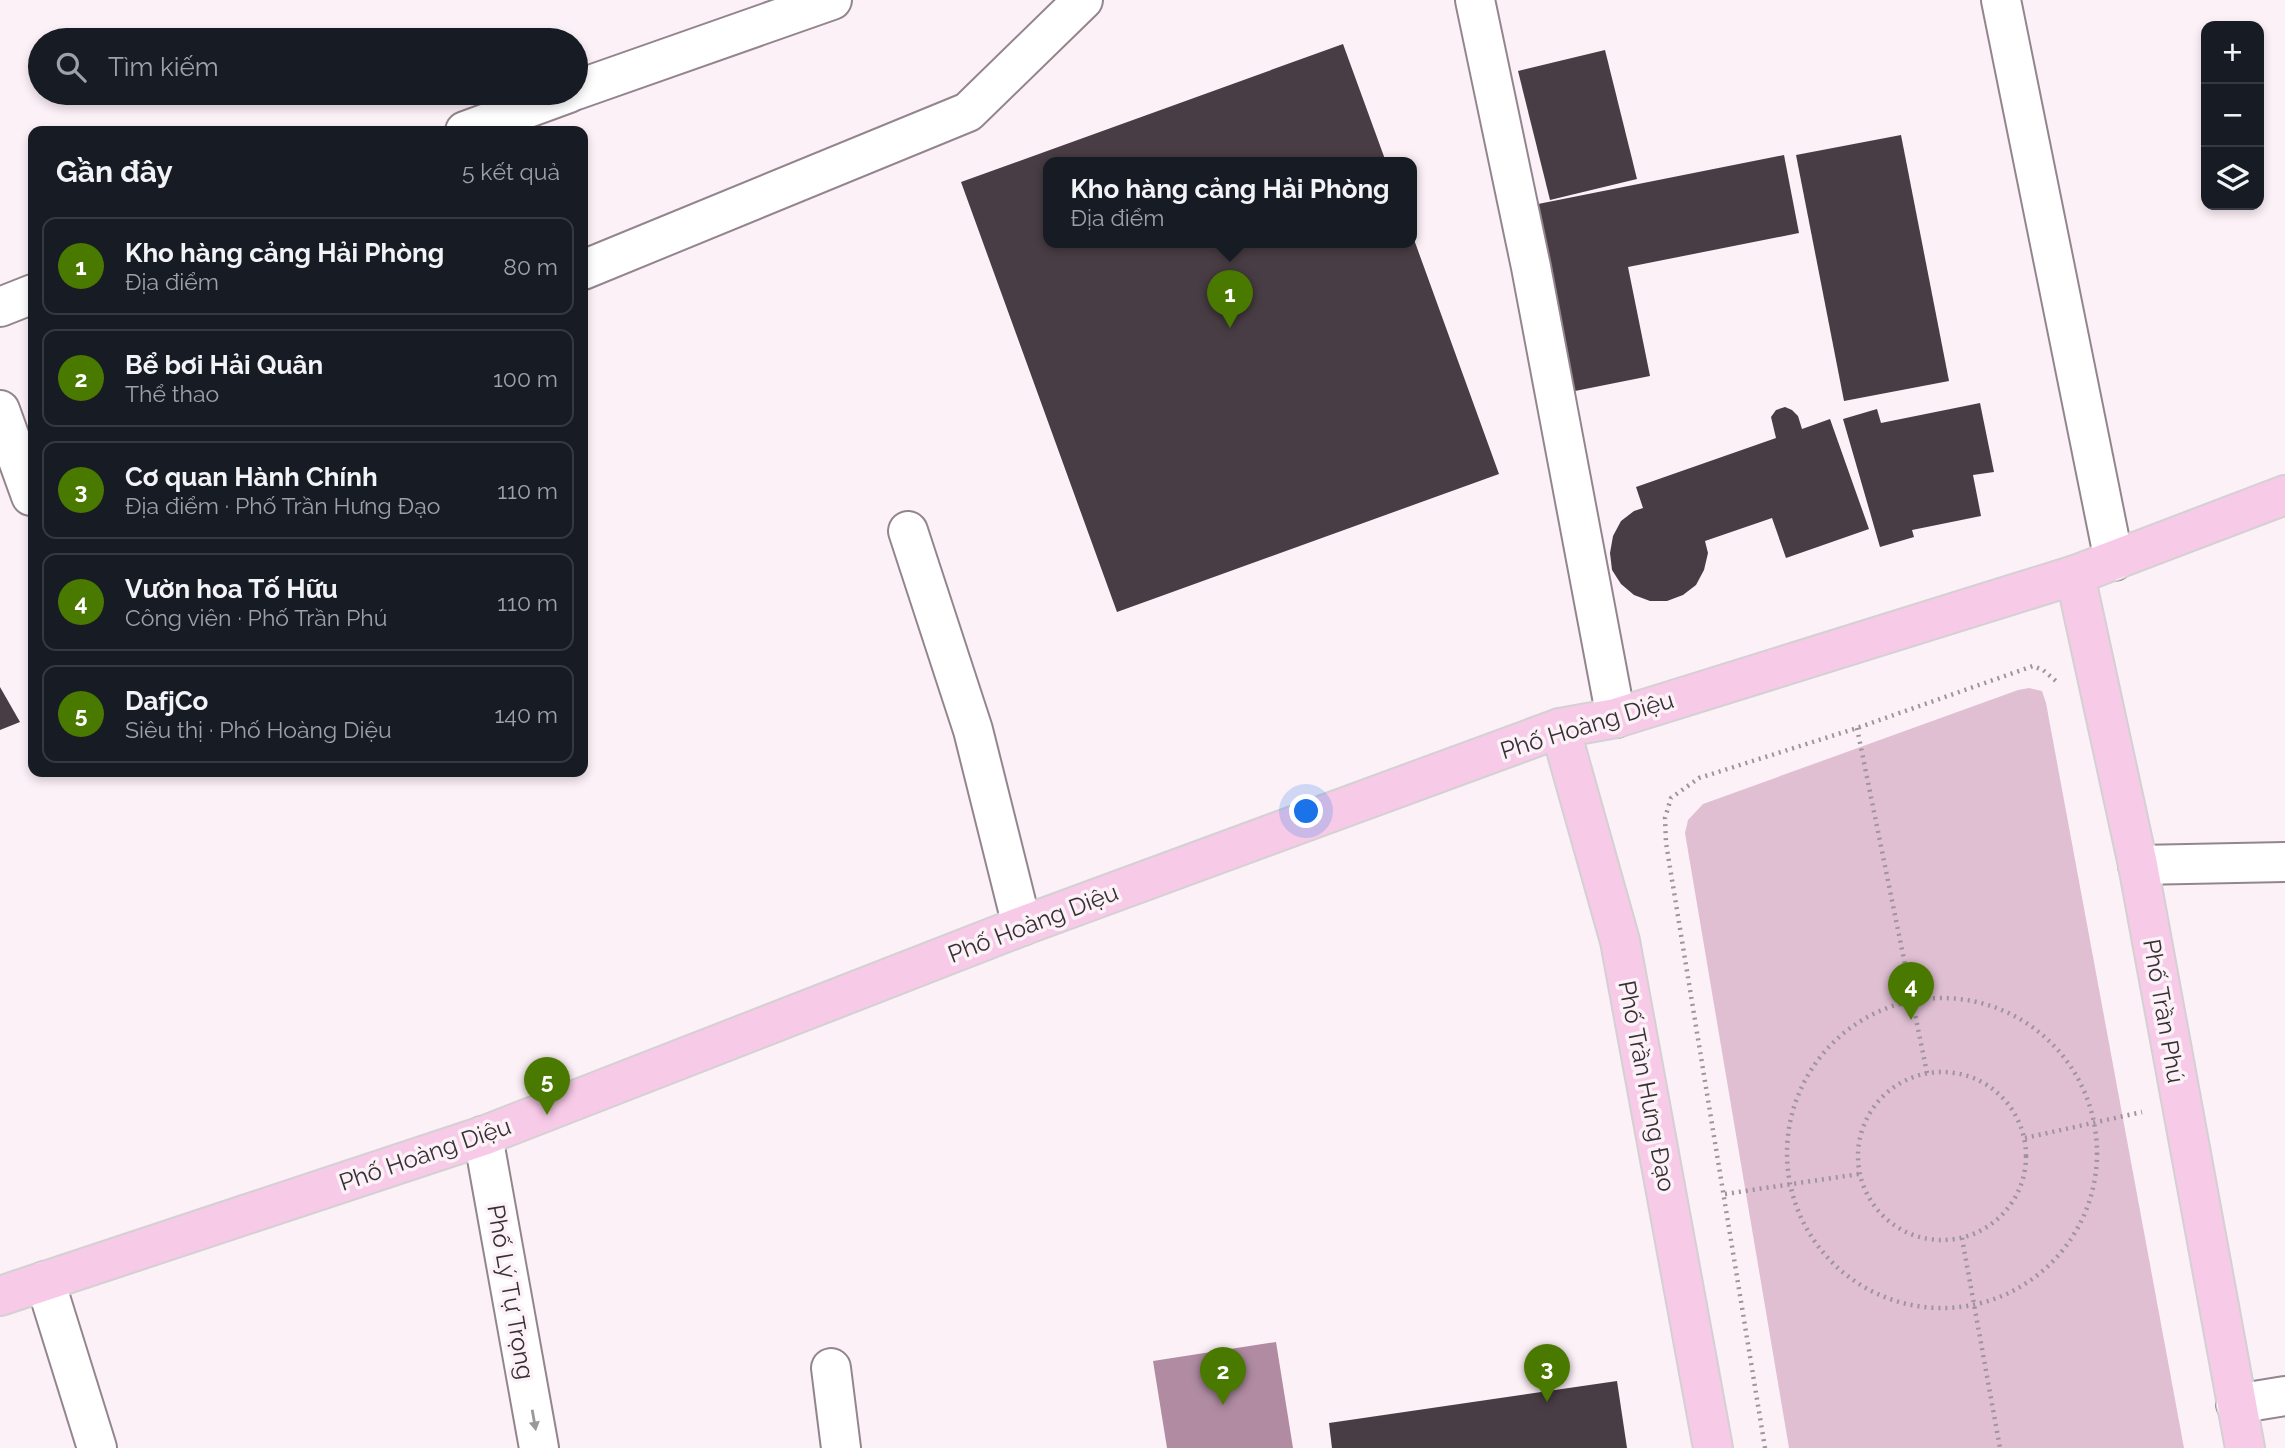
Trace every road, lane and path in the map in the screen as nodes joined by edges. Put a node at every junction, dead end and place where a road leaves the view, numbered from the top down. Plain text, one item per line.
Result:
1 (832, 0) edge
2 (1083, 0) edge
3 (1475, 0) edge
4 (2001, 0) edge
5 (588, 86) edge
6 (536, 105) edge
7 (479, 126) edge
8 (588, 269) edge
9 (28, 296) edge
10 (0, 307) edge
11 (0, 410) edge
12 (28, 488) edge
13 (2285, 495) edge
14 (908, 531) dead end
15 (2114, 561) junction
16 (2075, 575) junction
17 (2060, 690) dead end
18 (1616, 718) junction
19 (1560, 728) junction
20 (1857, 728) junction
21 (2285, 862) edge
22 (2138, 865) junction
23 (1022, 926) junction
24 (1912, 999) junction
25 (1927, 1073) junction
26 (2139, 1099) dead end
27 (2094, 1124) junction
28 (483, 1136) junction
29 (2025, 1138) junction
30 (1859, 1174) junction
31 (1789, 1184) junction
32 (1725, 1194) junction
33 (1962, 1238) junction
34 (45, 1281) junction
35 (0, 1296) edge
36 (1975, 1305) junction
37 (831, 1368) dead end
38 (2285, 1396) edge
39 (2236, 1404) junction
40 (97, 1448) edge
41 (538, 1448) edge
42 (841, 1448) edge
43 (1713, 1448) edge
44 (1765, 1448) edge
45 (2000, 1448) edge
46 (2245, 1448) edge

1 - 5 street
2 - 8 street
3 - 18 street
4 - 15 street
6 - 7 street
9 - 10 street
11 - 12 street
13 - 15 main road, Phố Hoàng Diệu
14 - 23 street
15 - 16 main road, Phố Hoàng Diệu
16 - 18 main road, Phố Hoàng Diệu
16 - 22 main road, Phố Trần Phú
17 - 20 path
18 - 19 main road, Phố Hoàng Diệu
19 - 23 main road, Phố Hoàng Diệu
19 - 43 main road, Phố Trần Hưng Đạo
20 - 24 path
20 - 32 path
21 - 22 street
22 - 39 main road, Phố Trần Phú
23 - 28 main road, Phố Hoàng Diệu
24 - 25 path
24 - 27 path
24 - 31 path
25 - 29 path
25 - 30 path
26 - 27 path
27 - 29 path
27 - 36 path
28 - 34 main road, Phố Hoàng Diệu
28 -> 41 street, Phố Lý Tự Trọng
29 - 33 path
30 - 31 path
30 - 33 path
31 - 32 path
31 - 36 path
32 - 44 path
33 - 36 path
34 - 35 main road, Phố Hoàng Diệu
34 - 40 street
36 - 45 path
37 - 42 street
38 - 39 street
39 - 46 main road, Phố Trần Phú

